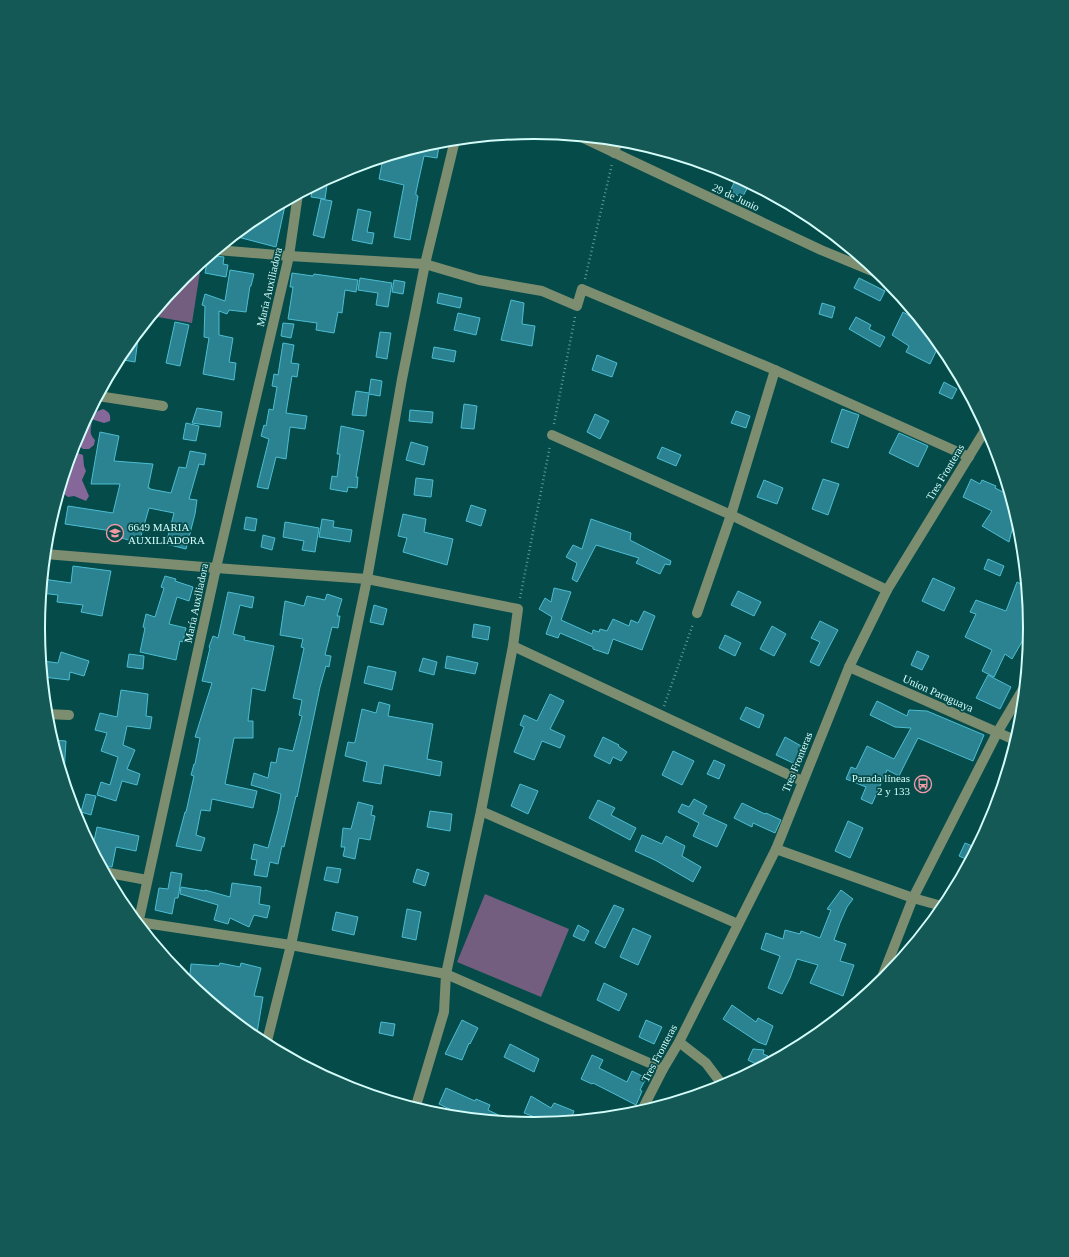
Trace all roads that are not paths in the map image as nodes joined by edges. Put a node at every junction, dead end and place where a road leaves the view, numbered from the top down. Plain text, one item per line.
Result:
1 (592, 142) edge
2 (455, 146) edge
3 (616, 146) edge
4 (614, 153) junction
5 (297, 201) edge
6 (224, 251) edge
7 (289, 256) junction
8 (425, 264) junction
9 (867, 269) edge
10 (775, 370) junction
11 (104, 397) edge
12 (163, 406) dead end
13 (983, 433) edge
14 (552, 435) road end
15 (968, 456) junction
16 (731, 515) junction
17 (51, 554) edge
18 (216, 568) junction
19 (366, 579) junction
20 (887, 590) junction
21 (697, 613) road end
22 (513, 646) junction
23 (849, 667) junction
24 (1020, 695) edge
25 (52, 714) edge
26 (69, 715) dead end
27 (997, 733) junction
28 (1011, 739) edge
29 (802, 781) junction
30 (482, 811) junction
31 (776, 849) junction
32 (111, 873) edge
33 (147, 880) junction
34 (913, 898) junction
35 (938, 905) edge
36 (139, 917) edge
37 (144, 924) edge
38 (738, 924) junction
39 (291, 945) junction
40 (884, 971) edge
41 (446, 974) junction
42 (268, 1039) edge
43 (679, 1042) junction
44 (663, 1069) junction
45 (720, 1082) edge
46 (417, 1103) edge
47 (644, 1105) edge

1 - 4 street, 29 de Junio
2 - 8 street
3 - 4 street
4 - 9 street, 29 de Junio
5 - 7 street, María Auxiliadora
6 - 7 street
7 - 8 street
7 - 18 street, María Auxiliadora
8 - 10 street
8 - 19 street
10 - 15 street
10 - 16 street
11 - 12 street
13 - 15 street, Tres Fronteras
14 - 16 street
15 - 20 street, Tres Fronteras
16 - 20 street
16 - 21 street
17 - 18 street
18 - 19 street
18 - 33 street, María Auxiliadora
19 - 22 street
19 - 39 street
20 - 23 street, Tres Fronteras
22 - 29 street
22 - 30 street
23 - 27 street, Union Paraguaya
23 - 29 street, Tres Fronteras
24 - 27 street
25 - 26 street
27 - 28 street, Union Paraguaya
27 - 34 street
29 - 31 street, Tres Fronteras
30 - 38 street
30 - 41 street
31 - 34 street
31 - 38 street, Tres Fronteras
32 - 33 street
33 - 36 street, María Auxiliadora
34 - 35 street
34 - 40 street
37 - 39 street
38 - 43 street, Tres Fronteras
39 - 41 street
39 - 42 street
41 - 44 street
41 - 46 street
43 - 44 street, Tres Fronteras
43 - 45 street
44 - 47 street, Tres Fronteras

